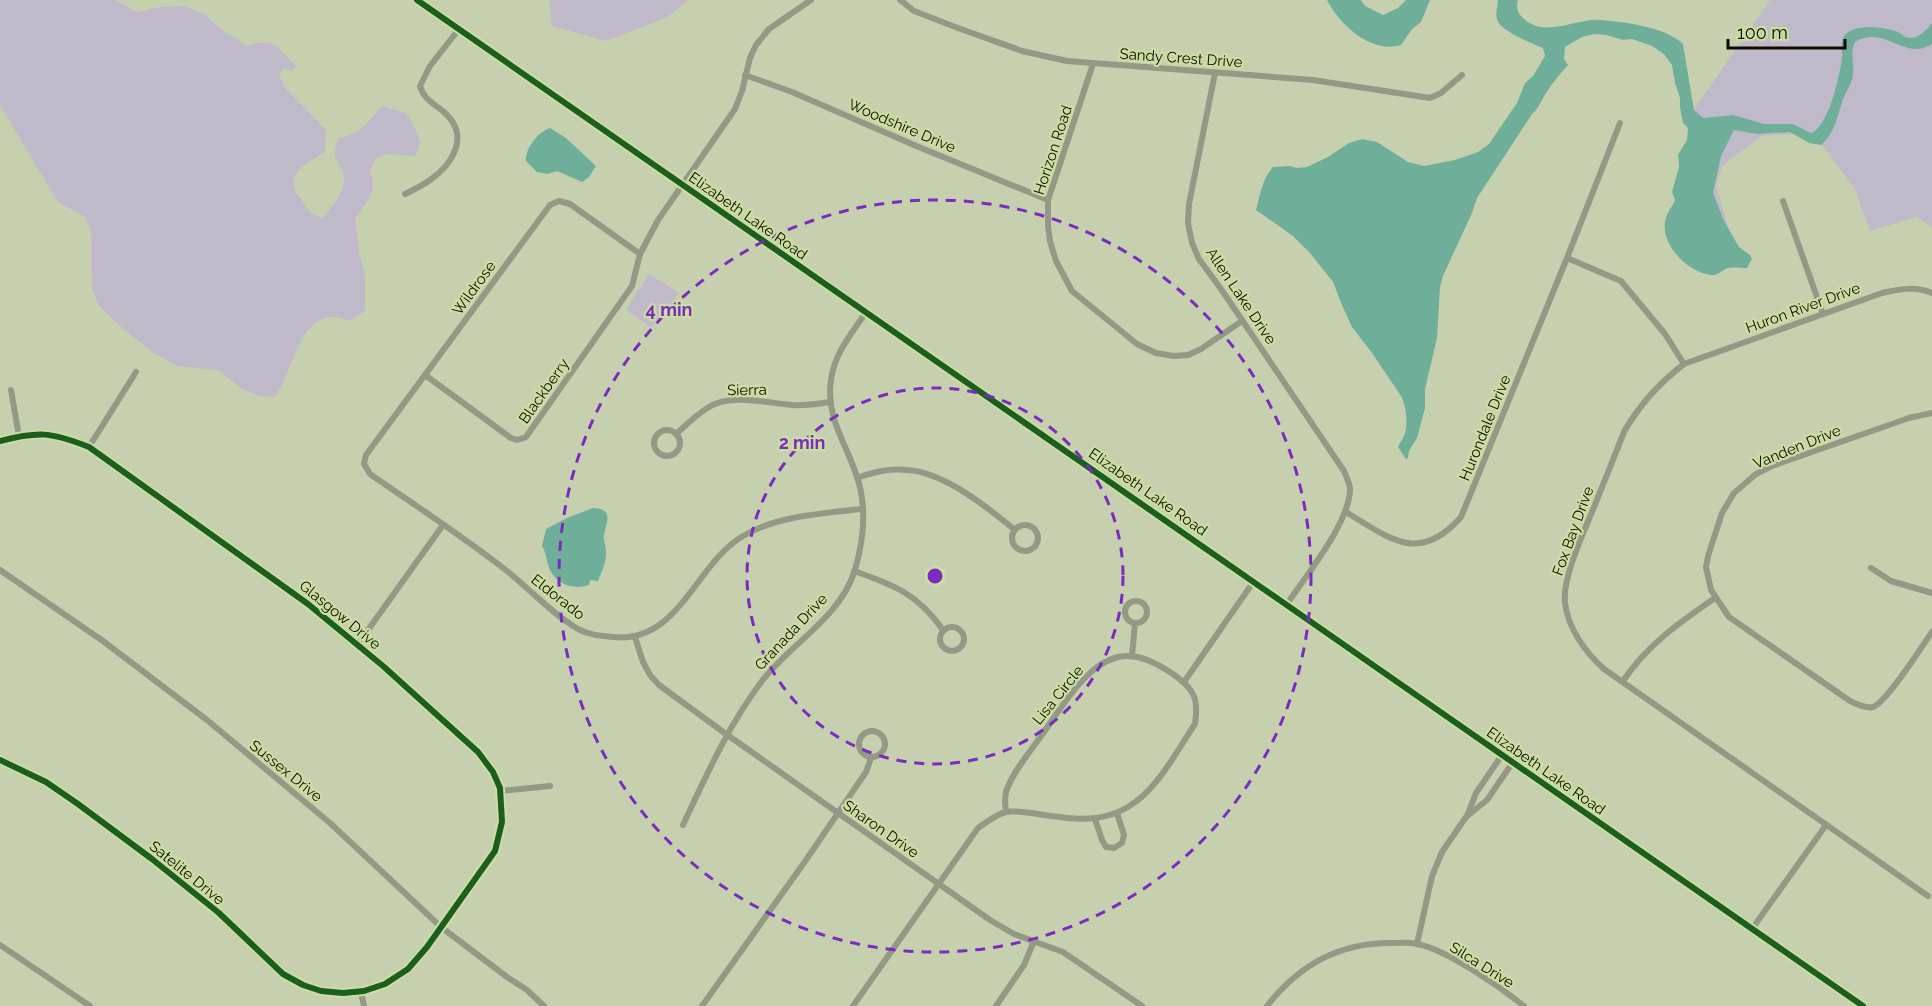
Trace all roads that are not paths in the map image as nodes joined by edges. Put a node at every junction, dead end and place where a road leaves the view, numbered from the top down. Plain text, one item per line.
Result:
1 (417, 0) edge
2 (811, 0) edge
3 (900, 0) edge
4 (459, 29) junction
5 (1093, 64) junction
6 (1215, 73) junction
7 (745, 75) junction
8 (1462, 75) dead end
9 (1620, 123) dead end
10 (682, 184) junction
11 (559, 193) dead end
12 (405, 194) dead end
13 (1048, 200) junction
14 (559, 201) junction
15 (1783, 201) dead end
16 (640, 254) junction
17 (1567, 258) junction
18 (1932, 292) edge
19 (866, 312) junction
20 (1823, 314) junction
21 (1242, 321) junction
22 (1684, 364) junction
23 (136, 372) dead end
24 (425, 375) junction
25 (11, 390) dead end
26 (830, 402) junction
27 (1932, 413) edge
28 (676, 434) junction
29 (19, 436) junction
30 (0, 441) edge
31 (89, 447) junction
32 (364, 464) junction
33 (357, 465) dead end
34 (857, 478) junction
35 (862, 509) junction
36 (1346, 512) junction
37 (443, 525) junction
38 (1015, 530) junction
39 (1871, 568) dead end
40 (0, 570) edge
41 (854, 571) junction
42 (1254, 581) junction
43 (1932, 593) edge
44 (1715, 598) junction
45 (1565, 601) junction
46 (1555, 602) dead end
47 (1287, 604) junction
48 (1135, 623) dead end
49 (943, 630) junction
50 (1932, 632) edge
51 (635, 637) junction
52 (358, 644) junction
53 (1132, 656) junction
54 (1623, 681) junction
55 (1184, 682) junction
56 (726, 734) junction
57 (1502, 755) junction
58 (871, 758) junction
59 (0, 760) edge
60 (1513, 762) junction
61 (550, 786) dead end
62 (500, 791) junction
63 (1006, 812) junction
64 (838, 813) junction
65 (1117, 813) junction
66 (1467, 818) junction
67 (1095, 819) junction
68 (683, 825) dead end
69 (1826, 825) junction
70 (939, 884) junction
71 (1928, 896) dead end
72 (441, 927) junction
73 (1752, 929) junction
74 (1034, 941) junction
75 (1417, 944) junction
76 (0, 945) edge
77 (361, 992) junction
78 (90, 1006) edge
79 (364, 1006) edge
80 (544, 1006) edge
81 (702, 1006) edge
82 (853, 1006) edge
83 (996, 1006) edge
84 (1142, 1006) edge
85 (1267, 1006) edge
86 (1524, 1006) edge
87 (1863, 1006) edge

1 - 4 street, Elizabeth Lake Road
2 - 7 street
3 - 5 street, Sandy Crest Drive
4 - 10 street, Elizabeth Lake Road
4 - 12 street
5 - 6 street, Sandy Crest Drive
5 - 13 street, Horizon Road
6 - 8 street, Sandy Crest Drive
6 - 21 street, Allen Lake Drive
7 - 10 street
7 - 13 street, Woodshire Drive
9 - 17 street, Hurondale Drive
10 - 16 street
10 - 19 street, Elizabeth Lake Road
11 - 14 street
13 - 21 street, Horizon Road
14 - 16 street
14 - 24 street, Wildrose
15 - 20 street
16 - 24 street, Blackberry
17 - 22 street
17 - 36 street, Hurondale Drive
18 - 20 street, Huron River Drive
19 - 26 street, Granada Drive
19 - 42 street, Elizabeth Lake Road
20 - 22 street, Huron River Drive
21 - 36 street, Allen Lake Drive
22 - 45 street, Fox Bay Drive
23 - 31 street
24 - 32 street, Wildrose
25 - 29 street
26 - 28 street, Sierra
26 - 34 street, Granada Drive
27 - 44 street, Vanden Drive
28 - 28 street, Sierra
29 - 30 street, Glasgow Drive
29 - 31 street, Glasgow Drive
31 - 52 street, Glasgow Drive
32 - 33 street
32 - 37 street, Eldorado
34 - 35 street, Granada Drive
34 - 38 street
35 - 41 street, Granada Drive
35 - 51 street, Eldorado
36 - 47 street
37 - 51 street, Eldorado
37 - 52 street
38 - 38 street
39 - 43 street
40 - 72 street, Sussex Drive
41 - 49 street
41 - 56 street, Granada Drive
42 - 47 street, Elizabeth Lake Road
42 - 55 street
44 - 50 street, Vanden Drive
44 - 54 street
45 - 46 street
45 - 54 street, Fox Bay Drive
47 - 57 street, Elizabeth Lake Road
48 - 53 street
49 - 49 street
51 - 56 street, Sharon Drive
52 - 62 street, Glasgow Drive
53 - 55 street
53 - 63 street, Lisa Circle
54 - 69 street, Fox Bay Drive
55 - 65 street
56 - 64 street, Sharon Drive
56 - 68 street, Granada Drive
57 - 60 street, Elizabeth Lake Road
57 - 66 street
58 - 58 street
58 - 64 street
59 - 77 street, Satelite Drive
60 - 66 street
60 - 73 street, Elizabeth Lake Road
61 - 62 street
62 - 72 street, Glasgow Drive
63 - 67 street
63 - 70 street
64 - 70 street, Sharon Drive
64 - 81 street
65 - 67 street
65 - 67 street
66 - 75 street
69 - 71 street, Fox Bay Drive
69 - 73 street
70 - 74 street, Sharon Drive
70 - 82 street
72 - 77 street, Satelite Drive
72 - 80 street, Sussex Drive
73 - 87 street, Elizabeth Lake Road
74 - 83 street
74 - 84 street, Sharon Drive
75 - 85 street, Silca Drive
75 - 86 street, Silca Drive
76 - 78 street
77 - 79 street

